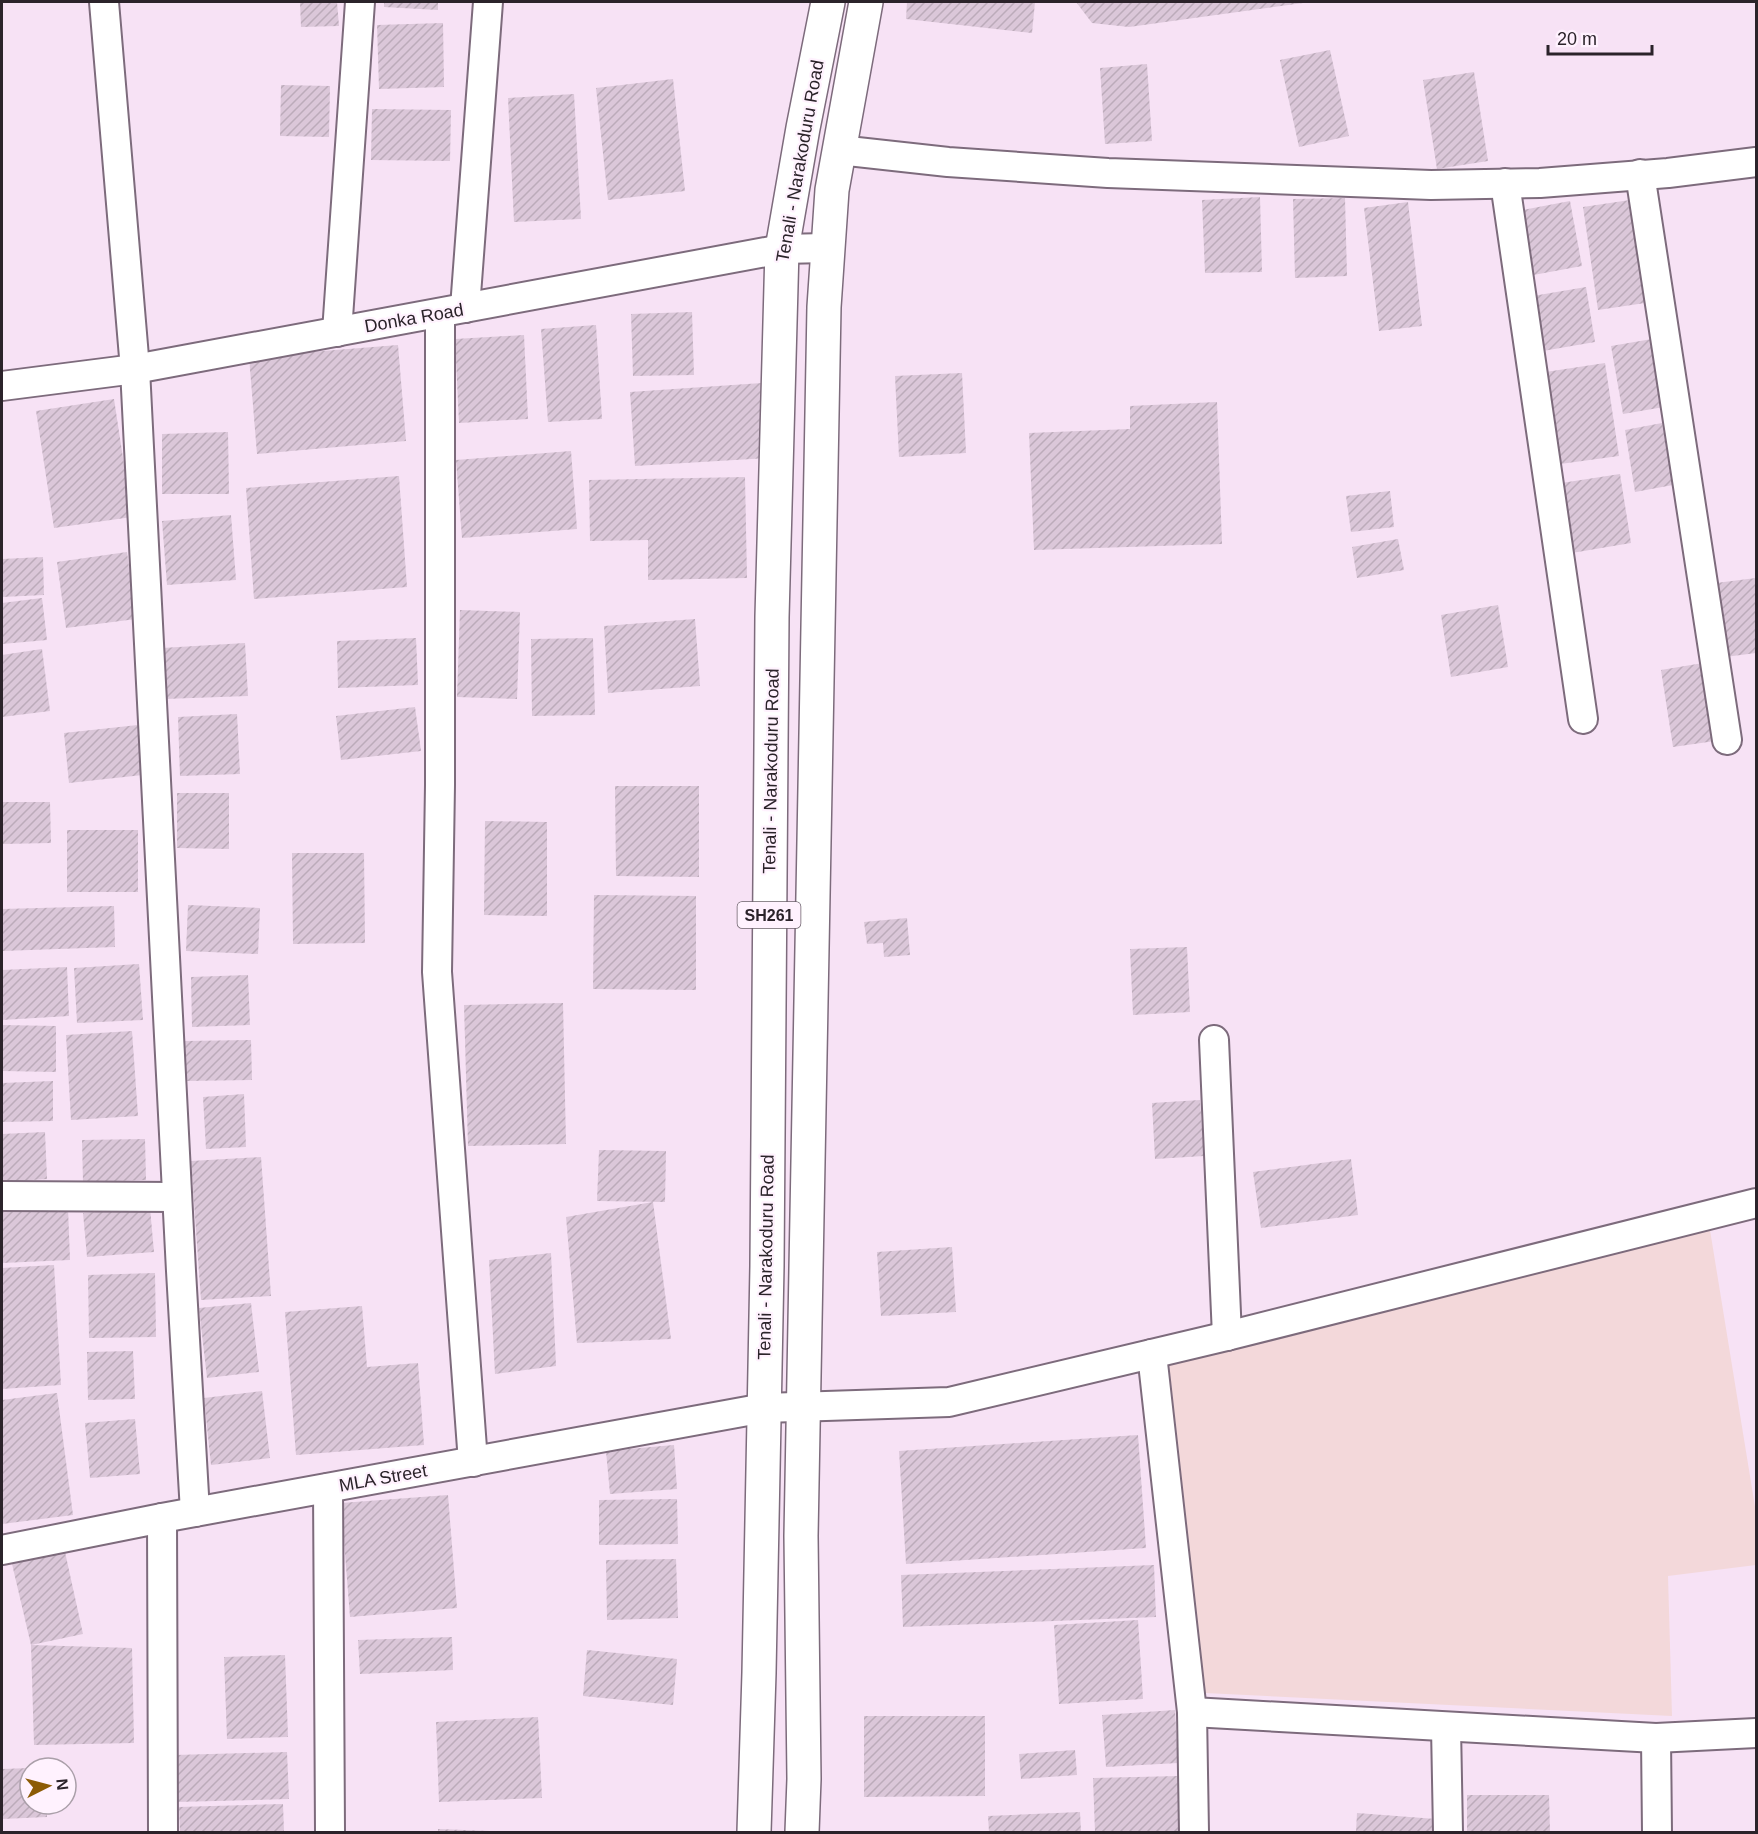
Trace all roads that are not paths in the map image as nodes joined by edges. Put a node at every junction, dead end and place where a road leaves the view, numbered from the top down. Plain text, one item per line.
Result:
1 (104, 2) edge
2 (360, 2) edge
3 (488, 2) edge
4 (828, 2) edge
5 (866, 2) edge
6 (839, 150) junction
7 (1756, 162) edge
8 (1640, 174) junction
9 (1506, 183) junction
10 (826, 248) junction
11 (782, 249) junction
12 (453, 311) junction
13 (337, 332) junction
14 (135, 369) junction
15 (2, 386) edge
16 (1583, 719) dead end
17 (1727, 740) dead end
18 (1214, 1040) dead end
19 (2, 1196) edge
20 (177, 1197) junction
21 (1756, 1203) edge
22 (1227, 1335) junction
23 (1152, 1354) junction
24 (804, 1407) junction
25 (764, 1408) junction
26 (473, 1462) junction
27 (328, 1488) junction
28 (195, 1512) junction
29 (162, 1518) junction
30 (2, 1550) edge
31 (1192, 1712) junction
32 (1446, 1727) junction
33 (1756, 1733) edge
34 (1656, 1738) junction
35 (163, 1833) edge
36 (330, 1833) edge
37 (754, 1833) edge
38 (802, 1833) edge
39 (1194, 1833) edge
40 (1448, 1833) edge
41 (1657, 1833) edge

1 - 14 street
2 - 13 street
3 - 12 street
4 - 11 main road, Tenali - Narakoduru Road / SH261
5 - 6 main road, Tenali - Narakoduru Road / SH261
6 - 9 street
6 - 10 main road, Tenali - Narakoduru Road / SH261
7 - 8 street
8 - 9 street
8 - 17 street
9 - 16 street
10 - 11 street, Donka Road
10 - 24 main road, Tenali - Narakoduru Road / SH261
11 - 12 street, Donka Road
11 - 25 main road, Tenali - Narakoduru Road / SH261
12 - 13 street, Donka Road
12 - 26 street
13 - 14 street, Donka Road
14 - 15 street, Donka Road
14 - 20 street
18 - 22 street
19 - 20 street
20 - 28 street
21 - 22 street, MLA Street
22 - 23 street, MLA Street
23 - 24 street, MLA Street
23 - 31 street
24 - 25 street, MLA Street
24 - 38 main road, Tenali - Narakoduru Road / SH261
25 - 26 street, MLA Street
25 - 37 main road, Tenali - Narakoduru Road / SH261
26 - 27 street, MLA Street
27 - 28 street, MLA Street
27 - 36 street
28 - 29 street, MLA Street
29 - 30 street, MLA Street
29 - 35 street
31 - 32 street
31 - 39 street
32 - 34 street
32 - 40 street
33 - 34 street
34 - 41 street

